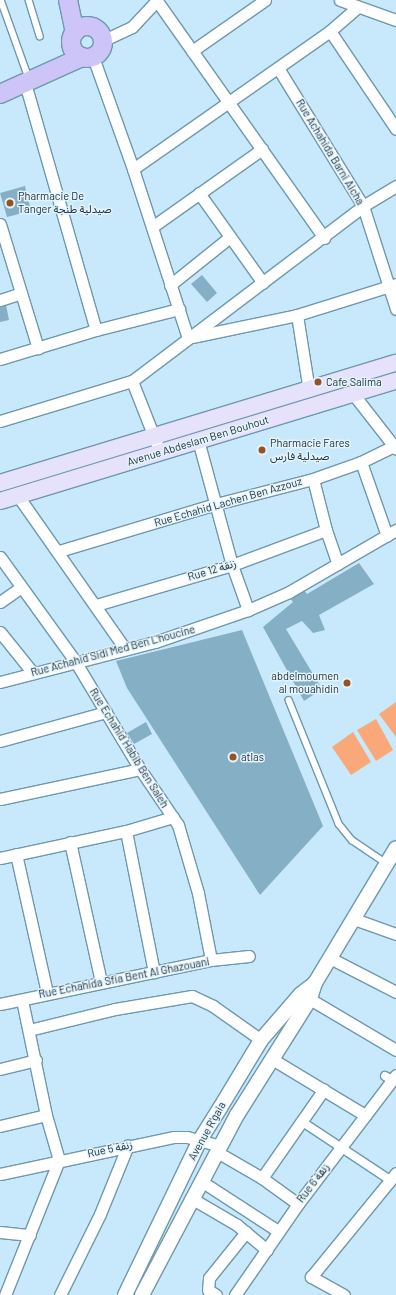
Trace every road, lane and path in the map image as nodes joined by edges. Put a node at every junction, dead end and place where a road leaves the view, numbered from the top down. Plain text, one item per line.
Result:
1 (1, 0) edge
2 (29, 0) edge
3 (69, 0) edge
4 (157, 0) edge
5 (265, 0) edge
6 (340, 0) edge
7 (358, 7) junction
8 (396, 20) edge
9 (330, 31) junction
10 (40, 36) dead end
11 (102, 40) joint
12 (81, 44) junction
13 (192, 51) junction
14 (278, 68) junction
15 (31, 80) junction
16 (0, 94) edge
17 (229, 103) junction
18 (396, 129) edge
19 (262, 149) junction
20 (133, 169) junction
21 (396, 186) edge
22 (199, 193) junction
23 (363, 206) junction
24 (0, 224) edge
25 (152, 226) junction
26 (230, 237) junction
27 (324, 238) junction
28 (263, 283) junction
29 (170, 285) junction
30 (392, 285) edge
31 (21, 293) junction
32 (0, 300) edge
33 (396, 308) edge
34 (178, 310) junction
35 (297, 316) junction
36 (96, 330) junction
37 (188, 338) junction
38 (38, 348) junction
39 (0, 359) edge
40 (396, 363) edge
41 (132, 381) junction
42 (396, 381) edge
43 (309, 391) junction
44 (354, 395) junction
45 (0, 420) edge
46 (154, 435) junction
47 (198, 440) junction
48 (395, 448) edge
49 (160, 452) junction
50 (361, 462) junction
51 (313, 479) junction
52 (0, 483) edge
53 (18, 496) junction
54 (0, 501) edge
55 (216, 504) junction
56 (326, 530) junction
57 (391, 533) edge
58 (59, 551) junction
59 (0, 557) edge
60 (338, 564) junction
61 (232, 565) junction
62 (20, 588) junction
63 (0, 602) edge
64 (96, 605) junction
65 (248, 610) junction
66 (0, 632) edge
67 (125, 649) junction
68 (75, 661) junction
69 (33, 673) junction
70 (0, 682) edge
71 (289, 700) dead end
72 (106, 712) junction
73 (0, 741) edge
74 (140, 769) junction
75 (0, 799) edge
76 (173, 817) junction
77 (126, 831) junction
78 (70, 842) junction
79 (396, 848) edge
80 (16, 854) junction
81 (0, 858) edge
82 (386, 863) junction
83 (354, 919) junction
84 (396, 934) edge
85 (249, 956) dead end
86 (330, 958) junction
87 (211, 960) junction
88 (154, 972) junction
89 (101, 982) junction
90 (396, 992) edge
91 (47, 993) junction
92 (305, 996) junction
93 (22, 1000) junction
94 (0, 1004) edge
95 (29, 1030) junction
96 (261, 1040) junction
97 (396, 1050) edge
98 (272, 1059) junction
99 (36, 1060) junction
100 (0, 1068) edge
101 (391, 1077) edge
102 (324, 1089) junction
103 (46, 1115) junction
104 (365, 1115) junction
105 (301, 1121) junction
106 (0, 1126) edge
107 (200, 1140) junction
108 (128, 1145) junction
109 (340, 1147) junction
110 (218, 1149) junction
111 (59, 1160) junction
112 (0, 1174) edge
113 (393, 1176) edge
114 (262, 1178) junction
115 (201, 1181) junction
116 (191, 1198) junction
117 (298, 1204) junction
118 (278, 1231) junction
119 (0, 1232) edge
120 (246, 1232) junction
121 (30, 1235) junction
122 (267, 1250) junction
123 (5, 1295) edge
124 (60, 1295) edge
125 (125, 1295) edge
126 (142, 1295) edge
127 (216, 1295) edge
128 (235, 1295) edge
129 (344, 1295) edge

1 - 15 lane
2 - 10 lane
3 - 12 main road
4 - 11 street
4 - 13 street
5 - 13 street
6 - 7 street
7 - 8 street
7 - 9 street
9 - 14 street
9 - 18 street
11 - 12 main road
12 - 15 main road
12 - 20 street
13 - 17 street
14 - 17 street
14 - 23 street, Rue Achahida Barni Aicha
15 - 16 main road
15 - 36 street
17 - 19 street
17 - 20 street
19 - 22 street
19 - 27 street
20 - 25 street
21 - 23 street
22 - 25 street
22 - 26 street
23 - 27 street
23 - 30 street, Rue Achahida Barni Aicha
24 - 31 street
25 - 29 street
26 - 28 street
26 - 29 street
27 - 28 street
28 - 37 street
29 - 34 street
30 - 33 street, Rue Achahida Barni Aicha
30 - 35 street
31 - 32 street
31 - 38 street
34 - 36 street
34 - 37 street
35 - 37 street
35 - 43 street
36 - 38 street
37 - 41 street
38 - 39 street
40 - 43 main road, Avenue Abdeslam Ben Bouhout
41 - 45 street
41 - 46 street
42 - 44 main road, Avenue Abdeslam Ben Bouhout
43 - 46 main road, Avenue Abdeslam Ben Bouhout
44 - 47 main road, Avenue Abdeslam Ben Bouhout
44 - 48 street
46 - 49 street
46 - 52 main road, Avenue Abdeslam Ben Bouhout
47 - 49 main road, Avenue Abdeslam Ben Bouhout
47 - 55 street
48 - 50 street, Rue Echahid Lachen Ben Azzouz
49 - 53 main road, Avenue Abdeslam Ben Bouhout
50 - 51 street, Rue Echahid Lachen Ben Azzouz
50 - 57 street
51 - 55 street, Rue Echahid Lachen Ben Azzouz
51 - 56 street
53 - 54 main road, Avenue Abdeslam Ben Bouhout
53 - 58 street
55 - 58 street, Rue Echahid Lachen Ben Azzouz
55 - 61 street
56 - 60 street
56 - 61 street, Rue 12 زنقة
57 - 60 street, Rue Achahid Sidi Med Ben L'houcine
58 - 64 street
59 - 62 street, Rue Echahid Habib Ben Saleh
60 - 65 street, Rue Achahid Sidi Med Ben L'houcine
61 - 64 street, Rue 12 زنقة
61 - 65 street
62 - 63 street
62 - 68 street, Rue Echahid Habib Ben Saleh
64 - 67 street
65 - 67 street, Rue Achahid Sidi Med Ben L'houcine
66 - 69 street
67 - 68 street, Rue Achahid Sidi Med Ben L'houcine
68 - 69 street, Rue Achahid Sidi Med Ben L'houcine
68 - 72 street, Rue Echahid Habib Ben Saleh
69 - 70 street, Rue Achahid Sidi Med Ben L'houcine
71 - 82 lane
72 - 73 street
72 - 74 street, Rue Echahid Habib Ben Saleh
74 - 75 street
74 - 76 street, Rue Echahid Habib Ben Saleh
76 - 77 street
76 - 87 street, Rue Echahid Habib Ben Saleh
77 - 78 street
77 - 88 street
78 - 80 street
78 - 89 street
79 - 82 street, Avenue R'gaia
80 - 81 street
80 - 91 street
82 - 83 street, Avenue R'gaia
83 - 84 street
83 - 86 street, Avenue R'gaia
85 - 87 street, Rue Echahida Sfia Bent Al Ghazouani
86 - 90 street
86 - 92 street, Avenue R'gaia
87 - 88 street, Rue Echahida Sfia Bent Al Ghazouani
88 - 89 street, Rue Echahida Sfia Bent Al Ghazouani
89 - 91 street, Rue Echahida Sfia Bent Al Ghazouani
91 - 93 street, Rue Echahida Sfia Bent Al Ghazouani
92 - 96 street, Avenue R'gaia
92 - 97 street
92 - 98 street, Avenue R'gaia
93 - 94 street, Rue Echahida Sfia Bent Al Ghazouani
93 - 95 street
95 - 96 street
95 - 99 street
96 - 107 street, Avenue R'gaia
98 - 102 street
98 - 110 street, Avenue R'gaia
99 - 100 street
99 - 103 street
101 - 104 street, Rue 6 زنقة
102 - 104 street
102 - 105 street
103 - 106 street
103 - 111 street
104 - 109 street, Rue 6 زنقة
105 - 109 street
105 - 114 street
107 - 108 street, Rue 5 زنقة
107 - 110 street, Rue 5 زنقة
107 - 125 street, Avenue R'gaia
108 - 111 street, Rue 5 زنقة
108 - 124 street
109 - 113 street
109 - 117 street, Rue 6 زنقة
110 - 114 street, Rue 5 زنقة
110 - 115 street, Avenue R'gaia
111 - 112 street, Rue 5 زنقة
111 - 121 street
113 - 129 street
114 - 117 street, Rue 5 زنقة
115 - 116 street, Avenue R'gaia
115 - 118 street
116 - 120 street
116 - 126 street, Avenue R'gaia
117 - 118 street, Rue 6 زنقة
118 - 122 street, Rue 6 زنقة
119 - 121 street
120 - 122 street
120 - 127 street
121 - 123 street
122 - 128 street, Rue 6 زنقة

